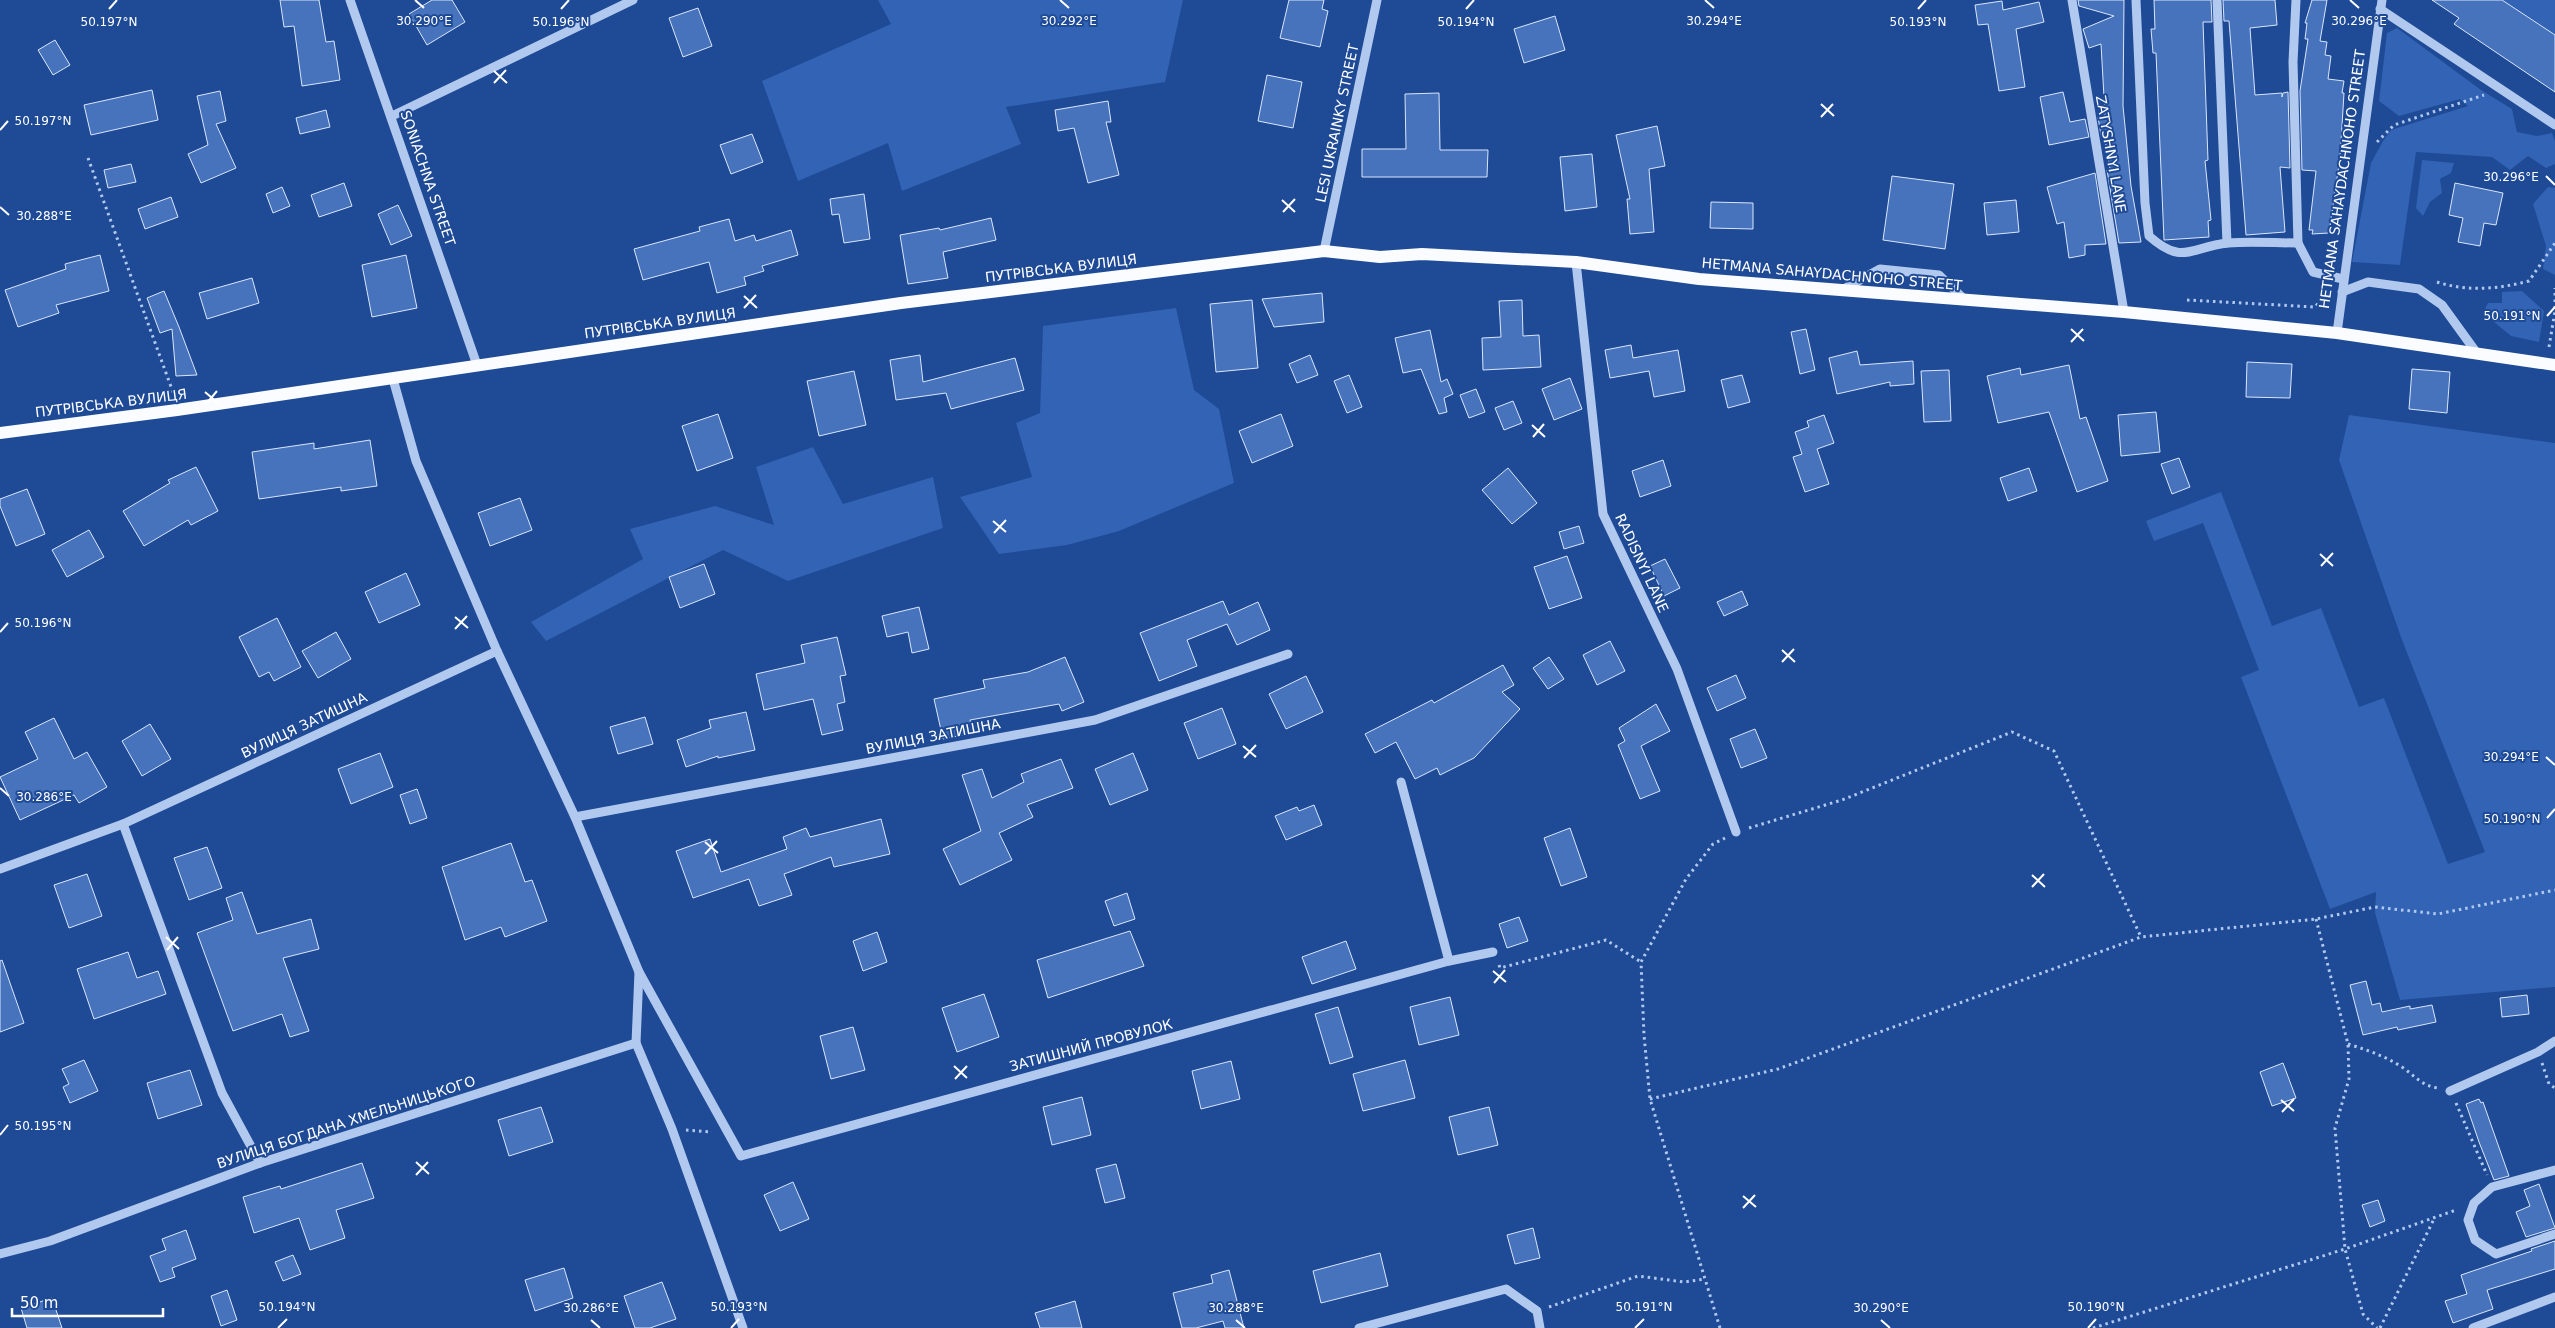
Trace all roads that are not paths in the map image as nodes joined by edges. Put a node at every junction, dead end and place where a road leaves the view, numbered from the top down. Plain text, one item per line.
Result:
1 (350, 0) edge
2 (633, 0) edge
3 (1376, 0) edge
4 (2072, 0) edge
5 (2136, 0) edge
6 (2217, 0) edge
7 (2296, 0) edge
8 (2381, 4) edge
9 (392, 116) junction
10 (2555, 125) edge
11 (2227, 243) junction
12 (2298, 243) junction
13 (1324, 251) junction
14 (1576, 262) junction
15 (2343, 279) junction
16 (1842, 290) junction
17 (2342, 292) junction
18 (1965, 300) junction
19 (2124, 312) junction
20 (2336, 333) junction
21 (2476, 352) junction
22 (477, 365) junction
23 (2555, 365) edge
24 (393, 379) junction
25 (0, 433) edge
26 (497, 651) junction
27 (1288, 654) dead end
28 (1402, 782) dead end
29 (575, 817) junction
30 (123, 824) junction
31 (1736, 832) road end
32 (0, 869) edge
33 (1493, 952) road end
34 (1449, 961) junction
35 (639, 972) junction
36 (2555, 1041) edge
37 (636, 1043) junction
38 (2450, 1091) road end
39 (260, 1164) junction
40 (2555, 1170) edge
41 (2555, 1234) edge
42 (0, 1254) edge
43 (2555, 1297) edge
44 (743, 1328) edge
45 (1359, 1328) edge
46 (1540, 1328) edge
47 (2473, 1328) edge

1 - 9 street, SONIACHNA STREET
2 - 9 street
3 - 13 street, LESI UKRAINKY STREET
4 - 19 street, ZATYSHNYI LANE
5 - 11 street
6 - 11 street
7 - 12 street
8 - 10 street
8 - 15 street, HETMANA SAHAYDACHNOHO STREET
9 - 22 street, SONIACHNA STREET
11 - 12 street
12 - 15 street
13 - 14 main road, HETMANA SAHAYDACHNOHO STREET
13 - 22 main road, ПУТРІВСЬКА ВУЛИЦЯ
14 - 16 main road, HETMANA SAHAYDACHNOHO STREET
14 - 31 street, RADISNYI LANE
15 - 17 street, HETMANA SAHAYDACHNOHO STREET
16 - 18 main road, HETMANA SAHAYDACHNOHO STREET
16 - 18 street
17 - 20 street, HETMANA SAHAYDACHNOHO STREET
17 - 21 street
18 - 19 main road, HETMANA SAHAYDACHNOHO STREET
19 - 20 main road, HETMANA SAHAYDACHNOHO STREET
20 - 21 main road, HETMANA SAHAYDACHNOHO STREET
21 - 23 main road, HETMANA SAHAYDACHNOHO STREET
22 - 24 main road, ПУТРІВСЬКА ВУЛИЦЯ
24 - 25 main road, ПУТРІВСЬКА ВУЛИЦЯ
24 - 26 street
26 - 29 street
26 - 30 street, ВУЛИЦЯ ЗАТИШНА
27 - 29 street, ВУЛИЦЯ ЗАТИШНА
28 - 34 street
29 - 35 street
30 - 32 street, ВУЛИЦЯ ЗАТИШНА
30 - 39 street
33 - 34 street
34 - 35 street, ЗАТИШНИЙ ПРОВУЛОК
35 - 37 street
36 - 38 street
37 - 39 street, ВУЛИЦЯ БОГДАНА ХМЕЛЬНИЦЬКОГО
37 - 44 street
39 - 42 street, ВУЛИЦЯ БОГДАНА ХМЕЛЬНИЦЬКОГО
40 - 41 street
43 - 47 street
45 - 46 street

